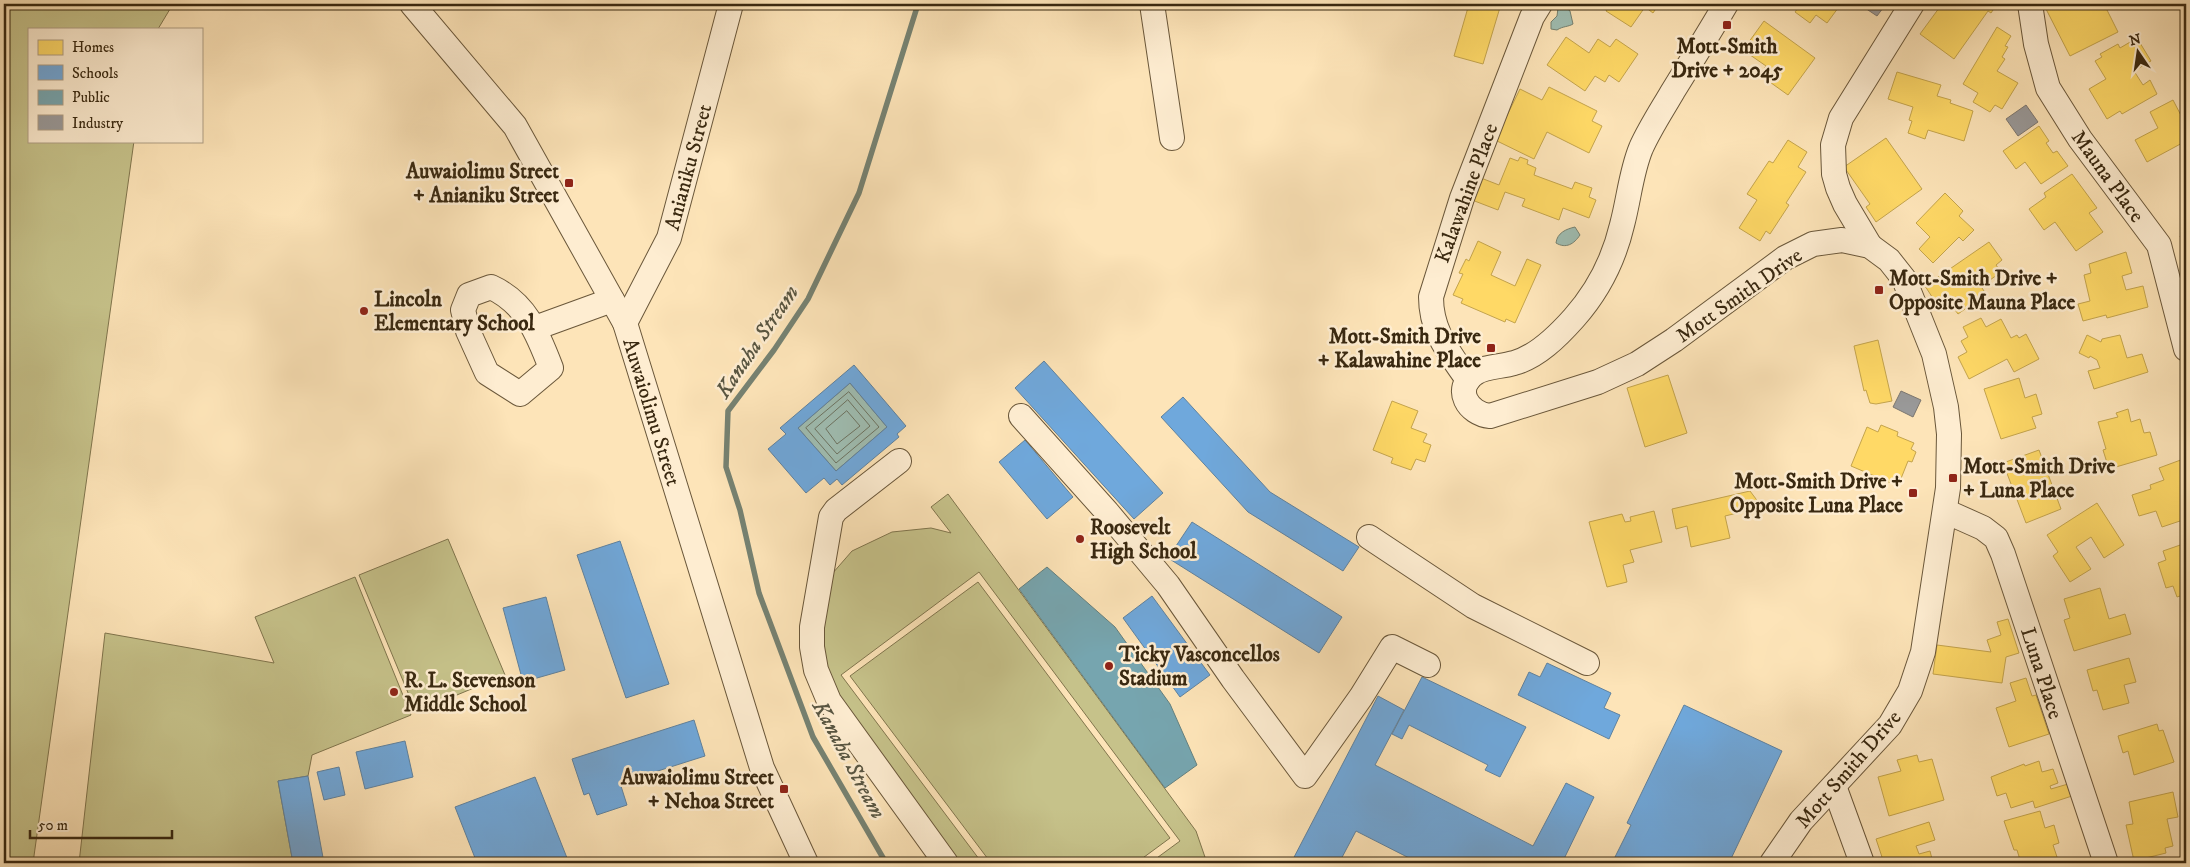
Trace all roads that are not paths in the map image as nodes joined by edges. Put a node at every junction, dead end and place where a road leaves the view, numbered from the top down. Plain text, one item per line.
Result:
1 (412, 4) edge
2 (731, 4) edge
3 (1152, 4) edge
4 (1540, 4) edge
5 (1726, 4) edge
6 (1912, 4) edge
7 (2030, 4) edge
8 (1172, 138) dead end
9 (1870, 246) junction
10 (612, 300) junction
11 (625, 323) junction
12 (535, 328) dead end
13 (2186, 349) edge
14 (1468, 380) junction
15 (1021, 416) dead end
16 (899, 461) dead end
17 (1945, 511) junction
18 (1369, 537) dead end
19 (1587, 663) dead end
20 (1428, 665) dead end
21 (1834, 786) junction
22 (806, 863) edge
23 (946, 863) edge
24 (1772, 863) edge
25 (1862, 863) edge
26 (2106, 863) edge

1 - 10 street, Auwaiolimu Street
2 - 11 street, Anianiku Street
3 - 8 street
4 - 14 street, Kalawahine Place
5 - 14 street
6 - 9 street
7 - 13 street, Mauna Place
9 - 14 street, Mott Smith Drive
9 - 17 street, Mott Smith Drive
10 - 11 street, Auwaiolimu Street
10 - 12 street
11 - 22 street, Auwaiolimu Street
15 - 20 street
16 - 23 street
17 - 21 street, Mott Smith Drive
17 - 26 street, Luna Place
18 - 19 street
21 - 24 street, Mott Smith Drive
21 - 25 street

